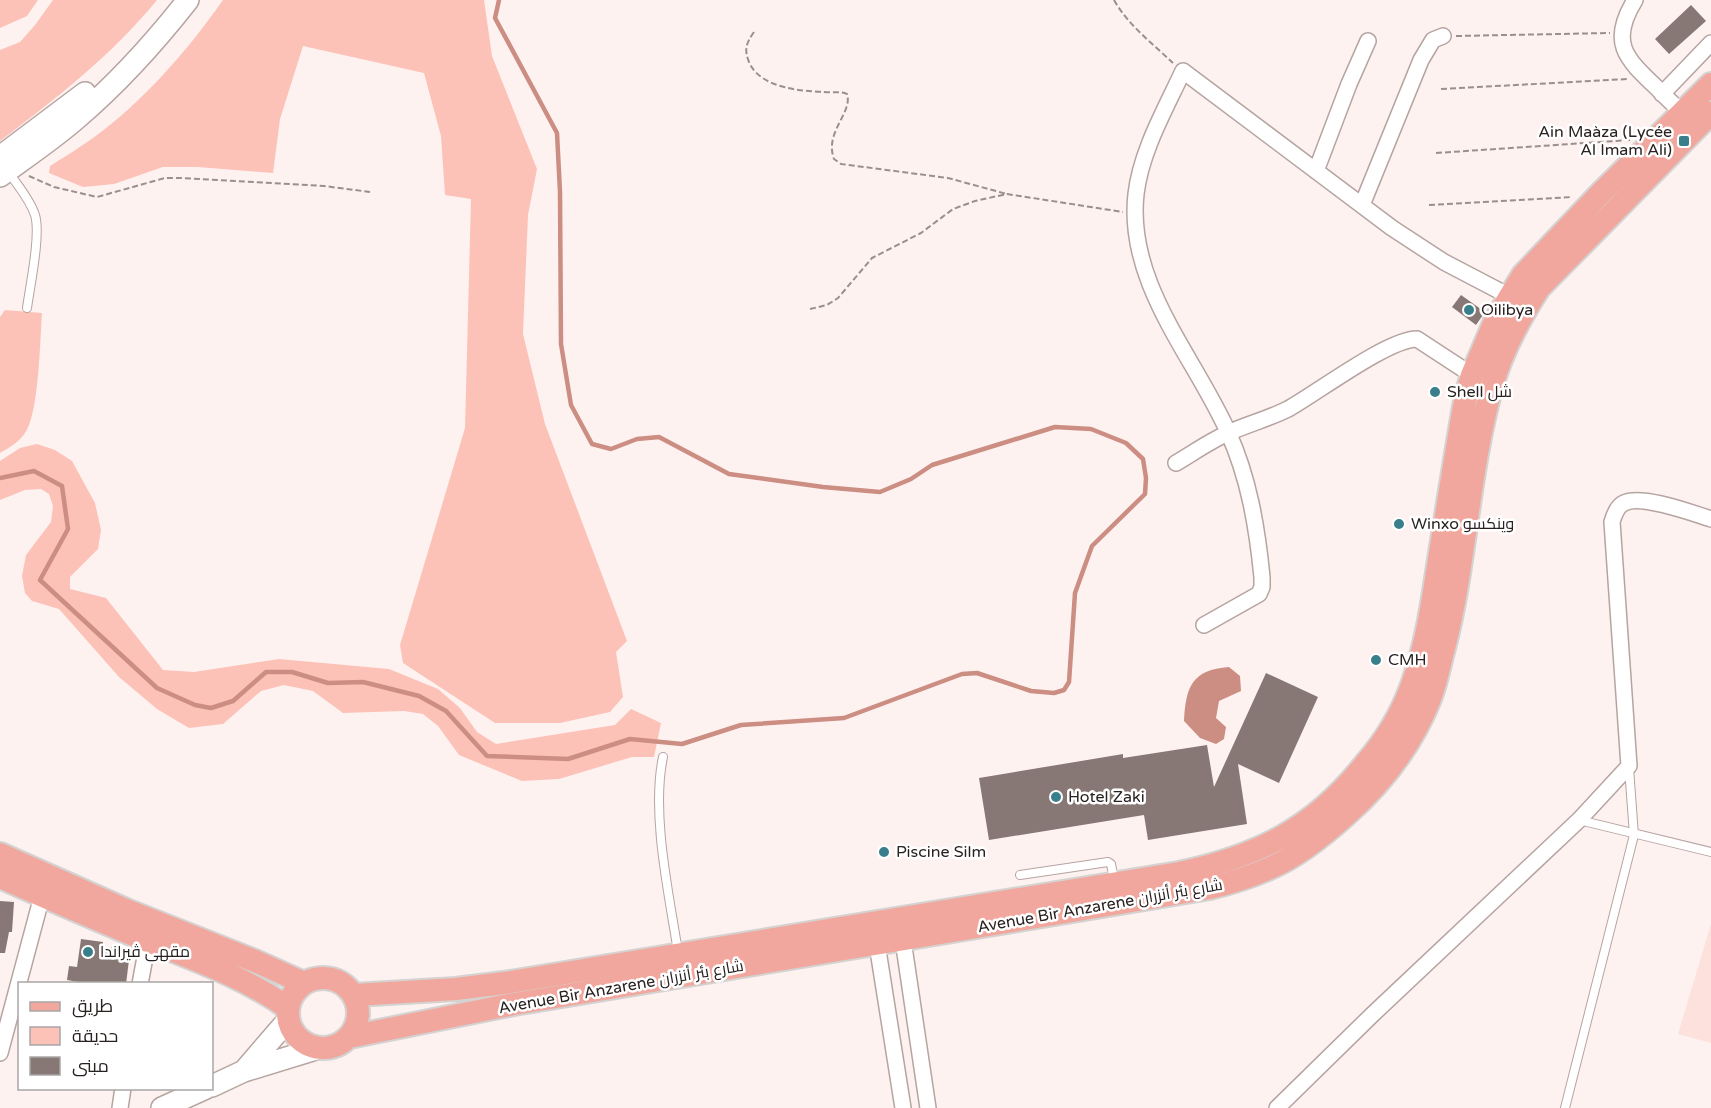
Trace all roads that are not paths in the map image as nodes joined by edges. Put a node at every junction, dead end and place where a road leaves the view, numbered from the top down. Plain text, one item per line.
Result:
1 (170, 0) edge
2 (188, 0) edge
3 (1635, 0) edge
4 (1443, 36) road end
5 (1368, 41) dead end
6 (1711, 43) edge
7 (1711, 84) edge
8 (1662, 93) junction
9 (1683, 112) junction
10 (1709, 117) edge
11 (5, 167) edge
12 (1316, 171) junction
13 (1362, 205) junction
14 (1509, 296) junction
15 (27, 308) dead end
16 (1472, 375) junction
17 (1228, 433) junction
18 (1176, 463) dead end
19 (1711, 519) edge
20 (1204, 625) dead end
21 (663, 757) dead end
22 (1629, 766) junction
23 (1580, 820) junction
24 (1634, 834) junction
25 (1711, 852) edge
26 (0, 854) edge
27 (1020, 875) dead end
28 (0, 877) edge
29 (1115, 884) junction
30 (42, 896) junction
31 (901, 930) junction
32 (876, 934) junction
33 (148, 941) junction
34 (678, 954) junction
35 (140, 982) edge
36 (304, 983) junction
37 (354, 994) junction
38 (288, 1014) junction
39 (4, 1020) edge
40 (349, 1037) junction
41 (319, 1048) junction
42 (0, 1053) edge
43 (244, 1071) junction
44 (213, 1086) edge
45 (123, 1090) edge
46 (204, 1090) edge
47 (120, 1108) edge
48 (162, 1108) edge
49 (903, 1108) edge
50 (928, 1108) edge
51 (1277, 1108) edge
52 (1565, 1108) edge

1 - 11 main road
2 - 11 main road
3 - 8 street
4 - 13 street
5 - 12 street
6 - 8 street
7 - 9 main road, Avenue Bir Anzarene شارع بئر أنزران
8 - 9 street
9 - 10 street
9 - 14 main road, Avenue Bir Anzarene شارع بئر أنزران
10 - 31 main road, Avenue Bir Anzarene شارع بئر أنزران
11 - 15 lane
12 - 13 street
12 - 17 street
13 - 14 street
14 - 16 main road, Avenue Bir Anzarene شارع بئر أنزران
16 - 17 street
16 - 29 main road, Avenue Bir Anzarene شارع بئر أنزران
17 - 18 street
17 - 20 street
19 - 22 street
21 - 34 lane
22 - 23 street
22 - 24 lane
23 - 24 lane
23 - 51 street
24 - 25 lane
24 - 52 lane
26 - 36 main road
27 - 29 lane
28 - 30 main road
29 - 31 main road, Avenue Bir Anzarene شارع بئر أنزران
30 - 33 main road
30 - 39 street
31 - 32 main road, Avenue Bir Anzarene شارع بئر أنزران
31 - 50 street
32 - 34 main road, Avenue Bir Anzarene شارع بئر أنزران
32 - 40 main road, Avenue Bir Anzarene شارع بئر أنزران
32 - 49 street
33 - 35 street
33 - 38 main road
34 - 37 main road, Avenue Bir Anzarene شارع بئر أنزران
36 - 37 main road
36 - 38 main road
37 - 40 main road
38 - 41 main road
38 - 43 main road
39 - 42 street
40 - 41 main road
41 - 43 main road
43 - 44 main road
45 - 47 street
46 - 48 main road

